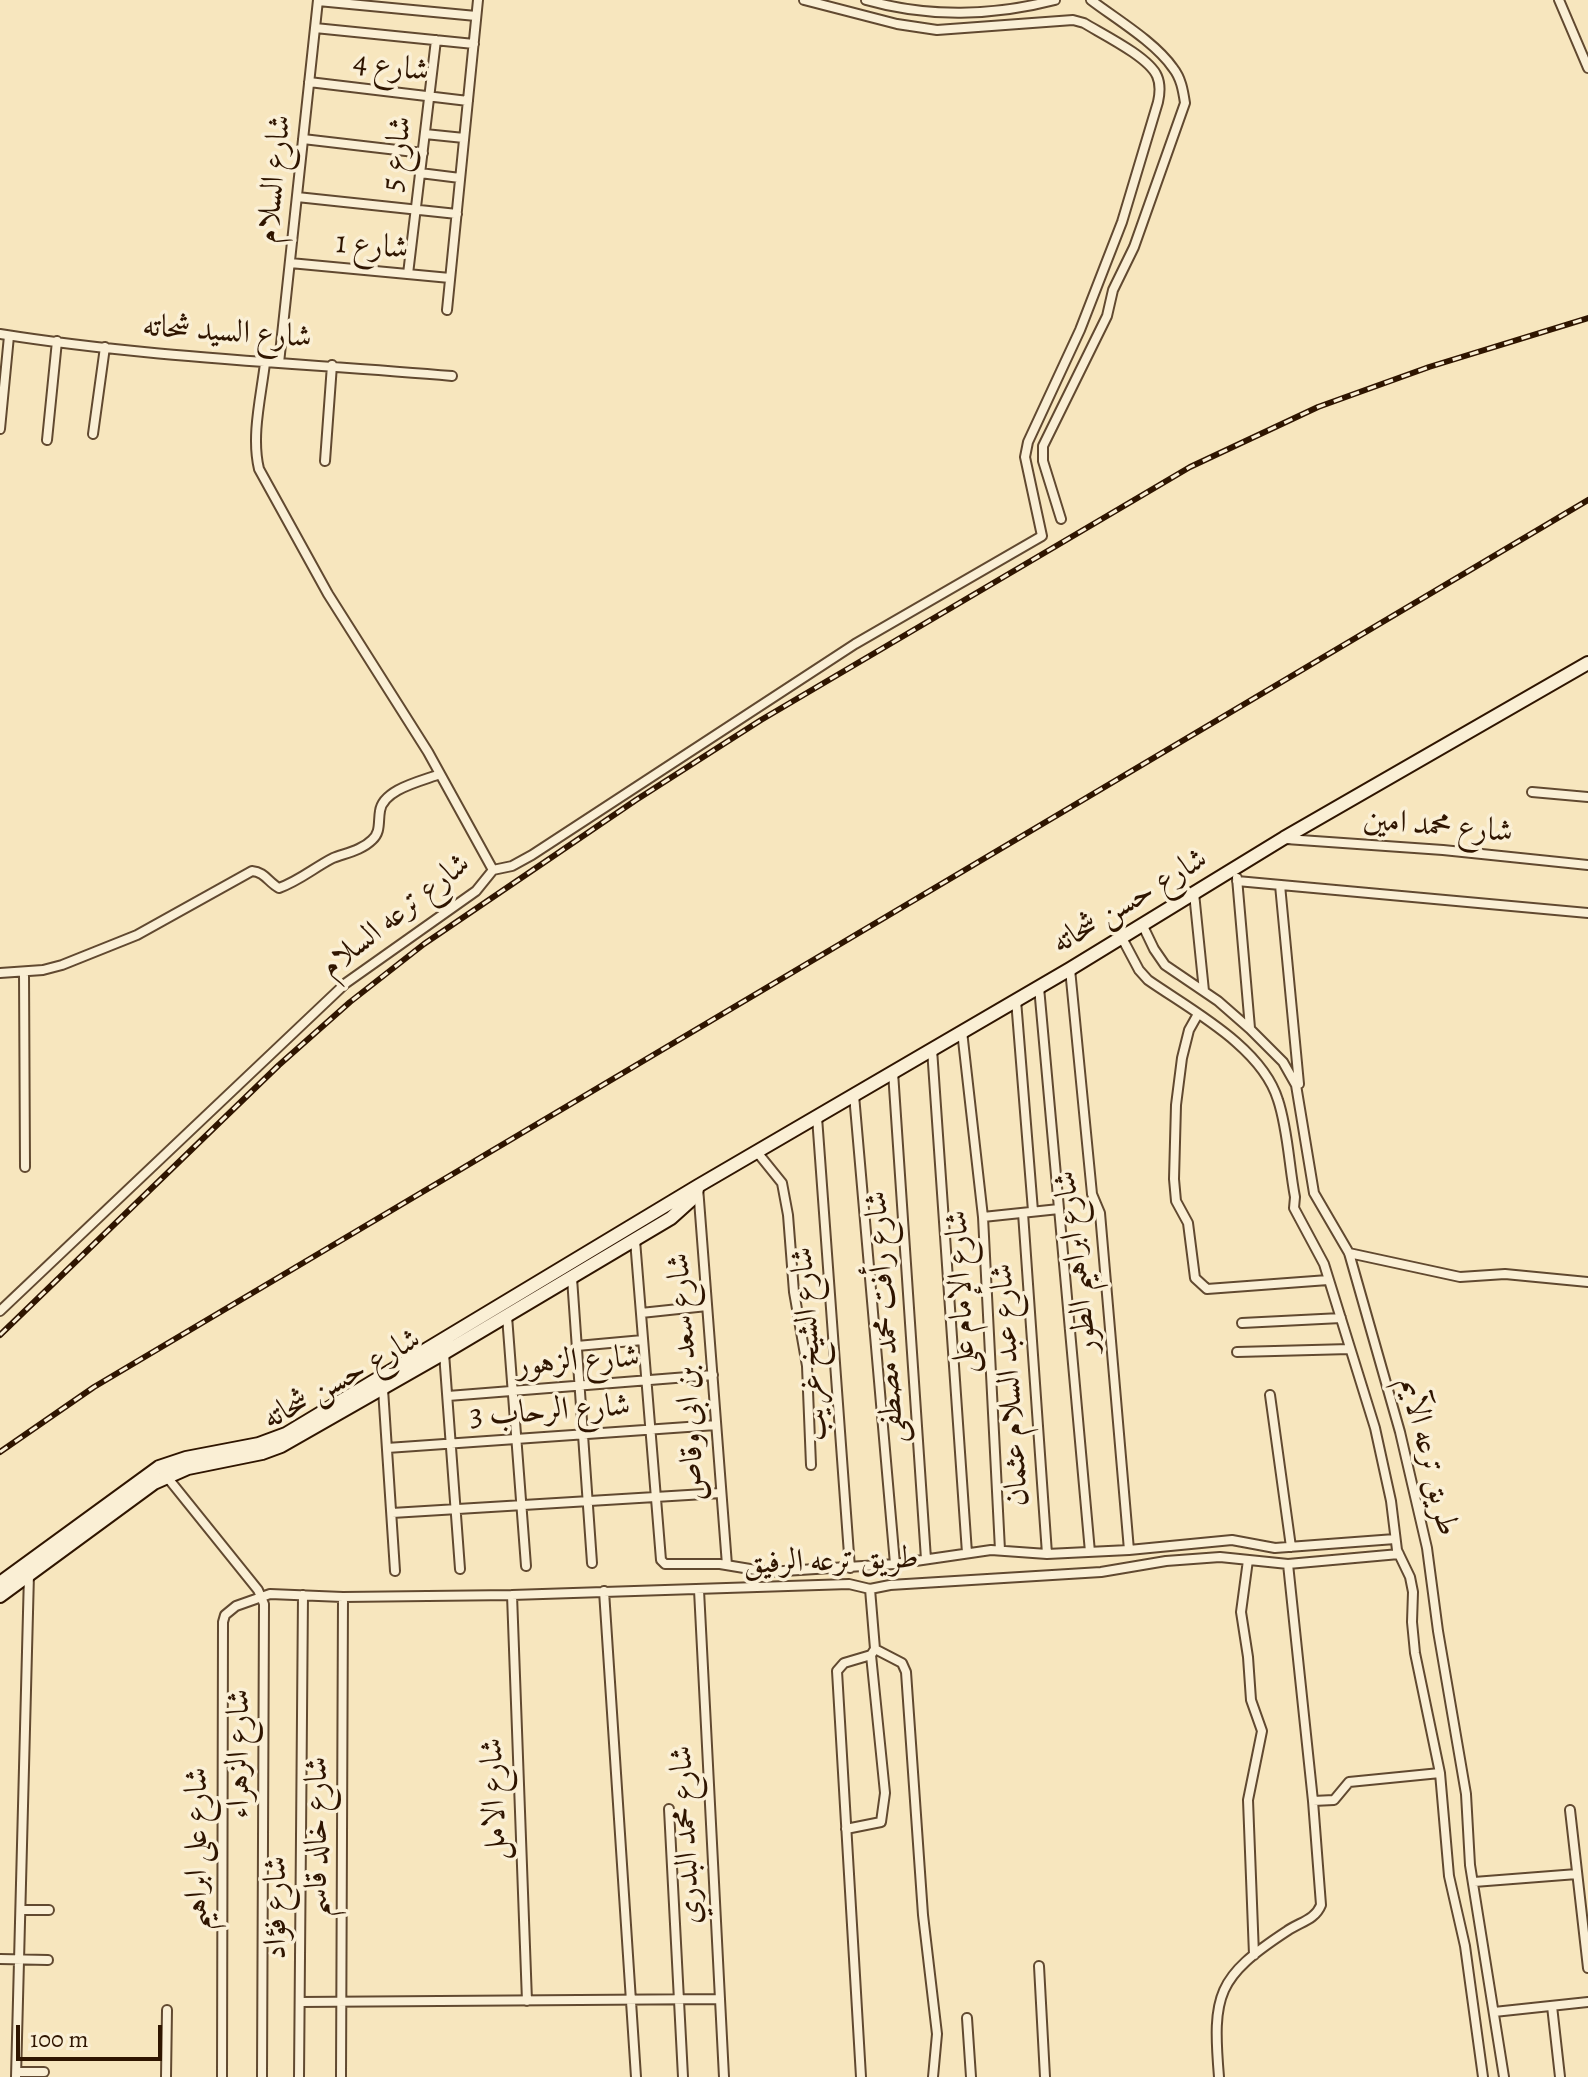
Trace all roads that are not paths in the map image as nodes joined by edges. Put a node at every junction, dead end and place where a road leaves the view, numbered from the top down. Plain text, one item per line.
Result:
1 (318, 0) edge
2 (478, 0) edge
3 (804, 0) edge
4 (866, 0) edge
5 (1055, 0) edge
6 (1091, 0) edge
7 (1559, 0) edge
8 (476, 16) junction
9 (315, 28) junction
10 (436, 40) junction
11 (474, 44) junction
12 (1588, 68) edge
13 (309, 82) junction
14 (429, 96) junction
15 (468, 101) junction
16 (425, 134) junction
17 (464, 138) junction
18 (303, 139) junction
19 (423, 153) junction
20 (420, 173) junction
21 (460, 178) junction
22 (297, 197) junction
23 (416, 210) junction
24 (457, 214) junction
25 (290, 263) junction
26 (408, 274) junction
27 (450, 278) junction
28 (447, 310) dead end
29 (4, 335) edge
30 (57, 341) junction
31 (105, 347) junction
32 (265, 363) junction
33 (279, 363) junction
34 (332, 365) junction
35 (452, 376) dead end
36 (0, 429) edge
37 (93, 434) dead end
38 (47, 440) dead end
39 (325, 461) dead end
40 (1061, 519) dead end
41 (1588, 663) edge
42 (440, 774) junction
43 (1532, 792) dead end
44 (1588, 797) edge
45 (1284, 838) junction
46 (1588, 865) edge
47 (493, 870) junction
48 (1236, 875) junction
49 (1280, 885) junction
50 (1194, 892) junction
51 (1588, 913) edge
52 (1142, 924) junction
53 (1122, 938) junction
54 (1070, 969) junction
55 (24, 972) junction
56 (0, 973) edge
57 (1039, 987) junction
58 (1204, 991) junction
59 (1016, 1000) junction
60 (1198, 1014) junction
61 (1250, 1029) junction
62 (962, 1031) junction
63 (932, 1049) junction
64 (893, 1072) junction
65 (854, 1095) junction
66 (1300, 1101) junction
67 (817, 1117) junction
68 (757, 1152) junction
69 (25, 1167) dead end
70 (698, 1186) junction
71 (1059, 1209) junction
72 (1028, 1212) junction
73 (983, 1217) junction
74 (635, 1240) junction
75 (1349, 1253) junction
76 (572, 1278) junction
77 (1328, 1280) junction
78 (1588, 1282) edge
79 (707, 1306) junction
80 (0, 1311) edge
81 (641, 1313) junction
82 (507, 1316) junction
83 (1341, 1318) junction
84 (1242, 1323) dead end
85 (643, 1340) junction
86 (577, 1346) junction
87 (1350, 1349) junction
88 (1237, 1352) dead end
89 (444, 1353) junction
90 (713, 1375) junction
91 (647, 1381) junction
92 (580, 1386) junction
93 (383, 1389) junction
94 (513, 1391) junction
95 (1270, 1395) dead end
96 (448, 1396) junction
97 (716, 1425) junction
98 (651, 1429) junction
99 (583, 1434) junction
100 (517, 1439) junction
101 (451, 1443) junction
102 (387, 1448) junction
103 (811, 1465) dead end
104 (162, 1472) junction
105 (721, 1493) junction
106 (656, 1497) junction
107 (588, 1501) junction
108 (522, 1505) junction
109 (456, 1509) junction
110 (392, 1513) junction
111 (72, 1535) junction
112 (1395, 1539) junction
113 (1291, 1547) junction
114 (1000, 1550) junction
115 (1129, 1550) junction
116 (1090, 1552) junction
117 (967, 1553) junction
118 (1047, 1554) junction
119 (1399, 1554) junction
120 (926, 1559) junction
121 (1248, 1560) junction
122 (592, 1563) dead end
123 (895, 1564) junction
124 (1288, 1564) junction
125 (727, 1565) junction
126 (526, 1566) dead end
127 (850, 1568) junction
128 (460, 1569) dead end
129 (395, 1571) dead end
130 (29, 1573) junction
131 (0, 1583) edge
132 (870, 1589) junction
133 (699, 1590) junction
134 (604, 1591) junction
135 (303, 1595) junction
136 (512, 1595) junction
137 (0, 1596) edge
138 (262, 1596) junction
139 (343, 1597) junction
140 (873, 1652) junction
141 (1440, 1773) junction
142 (1313, 1801) junction
143 (669, 1809) dead end
144 (1570, 1810) dead end
145 (846, 1829) junction
146 (1577, 1874) junction
147 (1474, 1882) junction
148 (21, 1910) junction
149 (49, 1910) dead end
150 (1254, 1955) junction
151 (0, 1959) edge
152 (19, 1959) junction
153 (48, 1960) dead end
154 (1039, 1966) dead end
155 (1588, 1968) edge
156 (679, 1999) junction
157 (719, 1999) junction
158 (632, 2000) junction
159 (527, 2001) junction
160 (300, 2002) junction
161 (1588, 2002) edge
162 (341, 2003) junction
163 (1552, 2006) junction
164 (167, 2010) dead end
165 (1494, 2012) junction
166 (967, 2018) dead end
167 (44, 2072) dead end
168 (16, 2074) edge
169 (166, 2077) edge
170 (222, 2077) edge
171 (262, 2077) edge
172 (299, 2077) edge
173 (341, 2077) edge
174 (636, 2077) edge
175 (683, 2077) edge
176 (724, 2077) edge
177 (861, 2077) edge
178 (933, 2077) edge
179 (971, 2077) edge
180 (1045, 2077) edge
181 (1219, 2077) edge
182 (1483, 2077) edge
183 (1504, 2077) edge
184 (1560, 2077) edge

1 - 8 street
1 - 9 street, شارع السلام
2 - 8 street
3 - 47 street, شارع ترعه السلام
4 - 5 street
6 - 40 street
7 - 12 street
8 - 11 street
9 - 10 street
9 - 13 street, شارع السلام
10 - 11 street
10 - 14 street, شارع 5
11 - 15 street
13 - 14 street, شارع 4
13 - 18 street, شارع السلام
14 - 15 street, شارع 4
14 - 16 street, شارع 5
15 - 17 street
16 - 17 street
16 - 19 street, شارع 5
17 - 21 street
18 - 19 street
18 - 22 street, شارع السلام
19 - 20 street, شارع 5
20 - 21 street
20 - 23 street, شارع 5
21 - 24 street
22 - 23 street
22 - 25 street, شارع السلام
23 - 24 street
23 - 26 street, شارع 5
24 - 27 street
25 - 26 street, شارع 1
25 - 33 street, شارع السلام
26 - 27 street, شارع 1
27 - 28 street
29 - 30 street, شارع السيد شحاته
29 - 36 street
30 - 31 street, شارع السيد شحاته
30 - 38 street
31 - 32 street, شارع السيد شحاته
31 - 37 street
32 - 33 street, شارع السيد شحاته
32 - 42 street
33 - 34 street, شارع السيد شحاته
34 - 35 street, شارع السيد شحاته
34 - 39 street
41 - 45 main road, شارع حسن شحاته
42 - 47 street
42 - 55 street
43 - 44 street
45 - 46 street, شارع محمد امين
45 - 48 main road, شارع حسن شحاته
47 - 80 street, شارع ترعه السلام
48 - 49 street
48 - 50 main road, شارع حسن شحاته
48 - 61 street
49 - 51 street
49 - 66 street
50 - 52 main road, شارع حسن شحاته
50 - 58 street
52 - 53 main road, شارع حسن شحاته
52 - 58 street, طريق ترعه الآيم
53 - 54 main road, شارع حسن شحاته
53 - 60 street, طريق ترعه الآيم
54 - 57 main road, شارع حسن شحاته
54 - 115 street, شارع ابراهيم الطور
55 - 56 street
55 - 69 street
57 - 59 main road, شارع حسن شحاته
57 - 71 street
58 - 61 street, طريق ترعه الآيم
59 - 62 main road, شارع حسن شحاته
59 - 72 street, شارع عبد السلام عثمان
60 - 77 street, طريق ترعه الآيم
60 - 77 street
61 - 66 street, طريق ترعه الآيم
62 - 63 main road, شارع حسن شحاته
62 - 73 street, شارع الإمام على
63 - 64 main road, شارع حسن شحاته
63 - 117 street
64 - 65 main road, شارع حسن شحاته
64 - 120 street, شارع رأفت محمد مصطفى
65 - 67 main road, شارع حسن شحاته
65 - 123 street
66 - 75 street, طريق ترعه الآيم
67 - 68 main road, شارع حسن شحاته
67 - 127 street, شارع الشيخ غريب
68 - 70 main road, شارع حسن شحاته
68 - 103 street
70 - 74 main road, شارع حسن شحاته
70 - 79 street, شارع سعد بن ابى وقاص
70 - 104 main road, شارع حسن شحاته
71 - 72 street
71 - 116 street
72 - 73 street
72 - 118 street, شارع عبد السلام عثمان
73 - 114 street, شارع الإمام على
74 - 76 main road, شارع حسن شحاته
74 - 81 street
75 - 78 street
75 - 147 street, طريق ترعه الآيم
76 - 82 main road, شارع حسن شحاته
76 - 86 street
77 - 83 street, طريق ترعه الآيم
79 - 81 street
79 - 90 street, شارع سعد بن ابى وقاص
81 - 85 street
82 - 89 main road, شارع حسن شحاته
82 - 94 street
83 - 84 street
83 - 87 street, طريق ترعه الآيم
85 - 86 street
85 - 91 street
86 - 92 street
87 - 88 street
87 - 112 street, طريق ترعه الآيم
89 - 93 main road, شارع حسن شحاته
89 - 96 street
90 - 91 street, شارع الزهور
90 - 97 street, شارع سعد بن ابى وقاص
91 - 92 street, شارع الزهور
91 - 98 street
92 - 94 street, شارع الزهور
92 - 99 street
93 - 102 street
93 - 104 main road, شارع حسن شحاته
94 - 96 street, شارع الزهور
94 - 100 street
95 - 113 street
96 - 101 street
97 - 98 street, شارع الرحاب 3
97 - 105 street, شارع سعد بن ابى وقاص
98 - 99 street, شارع الرحاب 3
98 - 106 street
99 - 100 street, شارع الرحاب 3
99 - 107 street
100 - 101 street, شارع الرحاب 3
100 - 108 street
101 - 102 street, شارع الرحاب 3
101 - 109 street
102 - 110 street
104 - 111 main road, شارع حسن شحاته
104 - 138 street
105 - 106 street
105 - 125 street, شارع سعد بن ابى وقاص
106 - 107 street
106 - 125 street, طريق ترعه الرفيق
107 - 108 street
107 - 122 street
108 - 109 street
108 - 126 street
109 - 110 street
109 - 128 street
110 - 129 street
111 - 130 main road, شارع حسن شحاته
111 - 131 main road, شارع حسن شحاته
112 - 113 street, طريق ترعه الرفيق
112 - 119 street, طريق ترعه الآيم
113 - 115 street, طريق ترعه الرفيق
114 - 117 street, طريق ترعه الرفيق
114 - 118 street, طريق ترعه الرفيق
115 - 116 street, طريق ترعه الرفيق
116 - 118 street, طريق ترعه الرفيق
117 - 120 street, طريق ترعه الرفيق
119 - 124 street, طريق ترعه الرفيق
119 - 141 street, طريق ترعه الآيم
120 - 123 street, طريق ترعه الرفيق
121 - 124 street, طريق ترعه الرفيق
121 - 132 street, طريق ترعه الرفيق
121 - 150 street
123 - 127 street, طريق ترعه الرفيق
124 - 142 street
125 - 127 street, طريق ترعه الرفيق
130 - 137 main road, شارع حسن شحاته
130 - 148 street
132 - 133 street, طريق ترعه الرفيق
132 - 140 street
133 - 134 street, طريق ترعه الرفيق
133 - 157 street, شارع محمد البدري
134 - 136 street, طريق ترعه الرفيق
134 - 158 street
135 - 138 street, طريق ترعه الرفيق
135 - 139 street, طريق ترعه الرفيق
135 - 160 street, شارع فؤاد
136 - 139 street, طريق ترعه الرفيق
136 - 159 street, شارع الامل
138 - 170 street, شارع على ابراهيم
138 - 171 street, شارع الزهراء
139 - 162 street, شارع خالد قاسم
140 - 145 street
140 - 145 street
140 - 178 street
141 - 142 street
141 - 182 street, طريق ترعه الآيم
142 - 150 street
143 - 156 street
144 - 146 street
145 - 177 street
146 - 147 street
146 - 155 street
147 - 165 street, طريق ترعه الآيم
148 - 149 street
148 - 152 street
150 - 181 street
151 - 152 street
152 - 153 street
152 - 168 street
154 - 180 street
156 - 157 street
156 - 158 street
156 - 175 street
157 - 176 street, شارع محمد البدري
158 - 159 street
158 - 174 street
159 - 162 street
160 - 162 street
160 - 172 street, شارع فؤاد
161 - 163 street
162 - 173 street, شارع خالد قاسم
163 - 165 street
163 - 184 street
164 - 169 street
165 - 183 street, طريق ترعه الآيم
166 - 179 street
167 - 168 street

